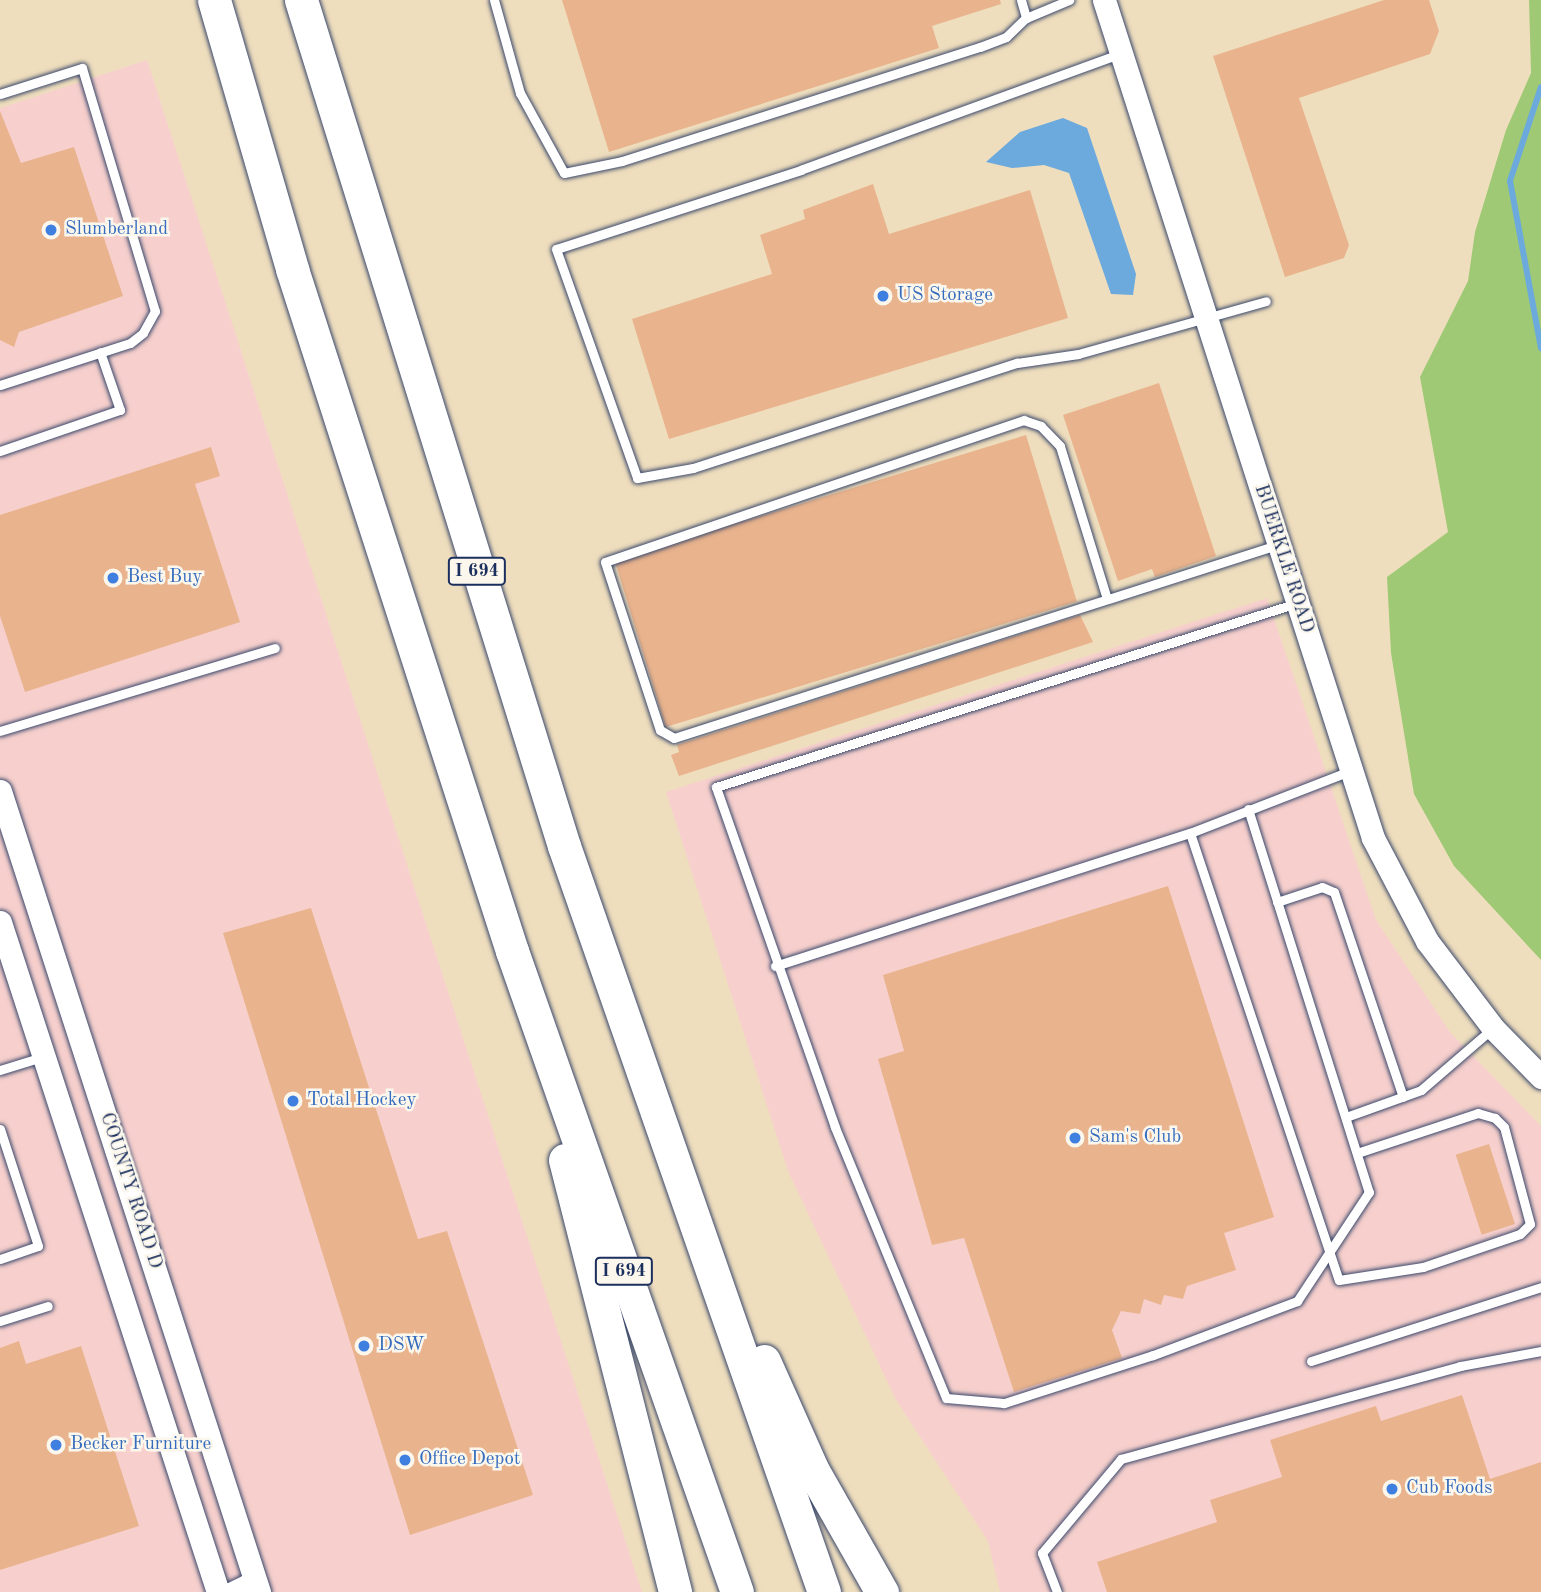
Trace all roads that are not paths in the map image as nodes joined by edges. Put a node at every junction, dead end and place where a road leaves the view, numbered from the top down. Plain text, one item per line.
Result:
1 (214, 0) edge
2 (301, 0) edge
3 (494, 0) edge
4 (1020, 0) edge
5 (1069, 0) edge
6 (1104, 0) edge
7 (1026, 18) junction
8 (1120, 53) junction
9 (0, 94) edge
10 (1266, 302) dead end
11 (1206, 320) junction
12 (100, 352) junction
13 (0, 385) edge
14 (0, 451) edge
15 (1279, 545) junction
16 (1107, 599) junction
17 (1297, 603) junction
18 (275, 648) dead end
19 (0, 731) edge
20 (1351, 771) junction
21 (0, 791) edge
22 (1248, 809) junction
23 (1190, 832) junction
24 (1277, 902) junction
25 (0, 922) edge
26 (512, 951) junction
27 (775, 966) junction
28 (1493, 1028) junction
29 (44, 1056) junction
30 (0, 1070) edge
31 (1541, 1077) edge
32 (1403, 1097) junction
33 (1346, 1117) junction
34 (0, 1129) edge
35 (665, 1138) junction
36 (1357, 1153) junction
37 (1328, 1255) junction
38 (0, 1259) edge
39 (1541, 1287) edge
40 (48, 1306) dead end
41 (0, 1321) edge
42 (1541, 1351) edge
43 (1311, 1361) dead end
44 (257, 1586) edge
45 (218, 1592) edge
46 (230, 1592) edge
47 (674, 1592) edge
48 (737, 1592) edge
49 (824, 1592) edge
50 (882, 1592) edge
51 (1056, 1592) edge

1 - 26 highway, I 694
2 - 35 highway, I 694
3 - 7 lane
4 - 7 lane
5 - 7 lane
6 - 8 street, BUERKLE ROAD
8 - 11 street, BUERKLE ROAD
8 - 11 lane
9 - 12 lane
10 - 11 lane
11 - 15 street, BUERKLE ROAD
12 - 13 lane
12 - 14 lane
15 - 16 lane
15 - 17 street, BUERKLE ROAD
16 - 16 lane
17 - 20 street, BUERKLE ROAD
17 - 27 lane
18 - 19 lane
20 - 22 lane
20 - 28 street, BUERKLE ROAD
21 - 44 street, COUNTY ROAD D
22 - 23 lane
22 - 24 lane
23 - 27 lane
23 - 37 lane
24 - 32 lane
24 - 33 lane
25 - 29 street, COUNTY ROAD D
26 - 47 highway
26 - 48 highway, I 694
27 - 37 lane
28 - 31 street, BUERKLE ROAD
28 - 32 lane
29 - 30 lane
29 - 45 street, COUNTY ROAD D
32 - 33 lane
33 - 36 lane
34 - 38 lane
35 - 49 highway, I 694
35 - 50 highway
36 - 37 lane
36 - 37 lane
39 - 43 lane
40 - 41 lane
42 - 51 lane
44 - 46 street

